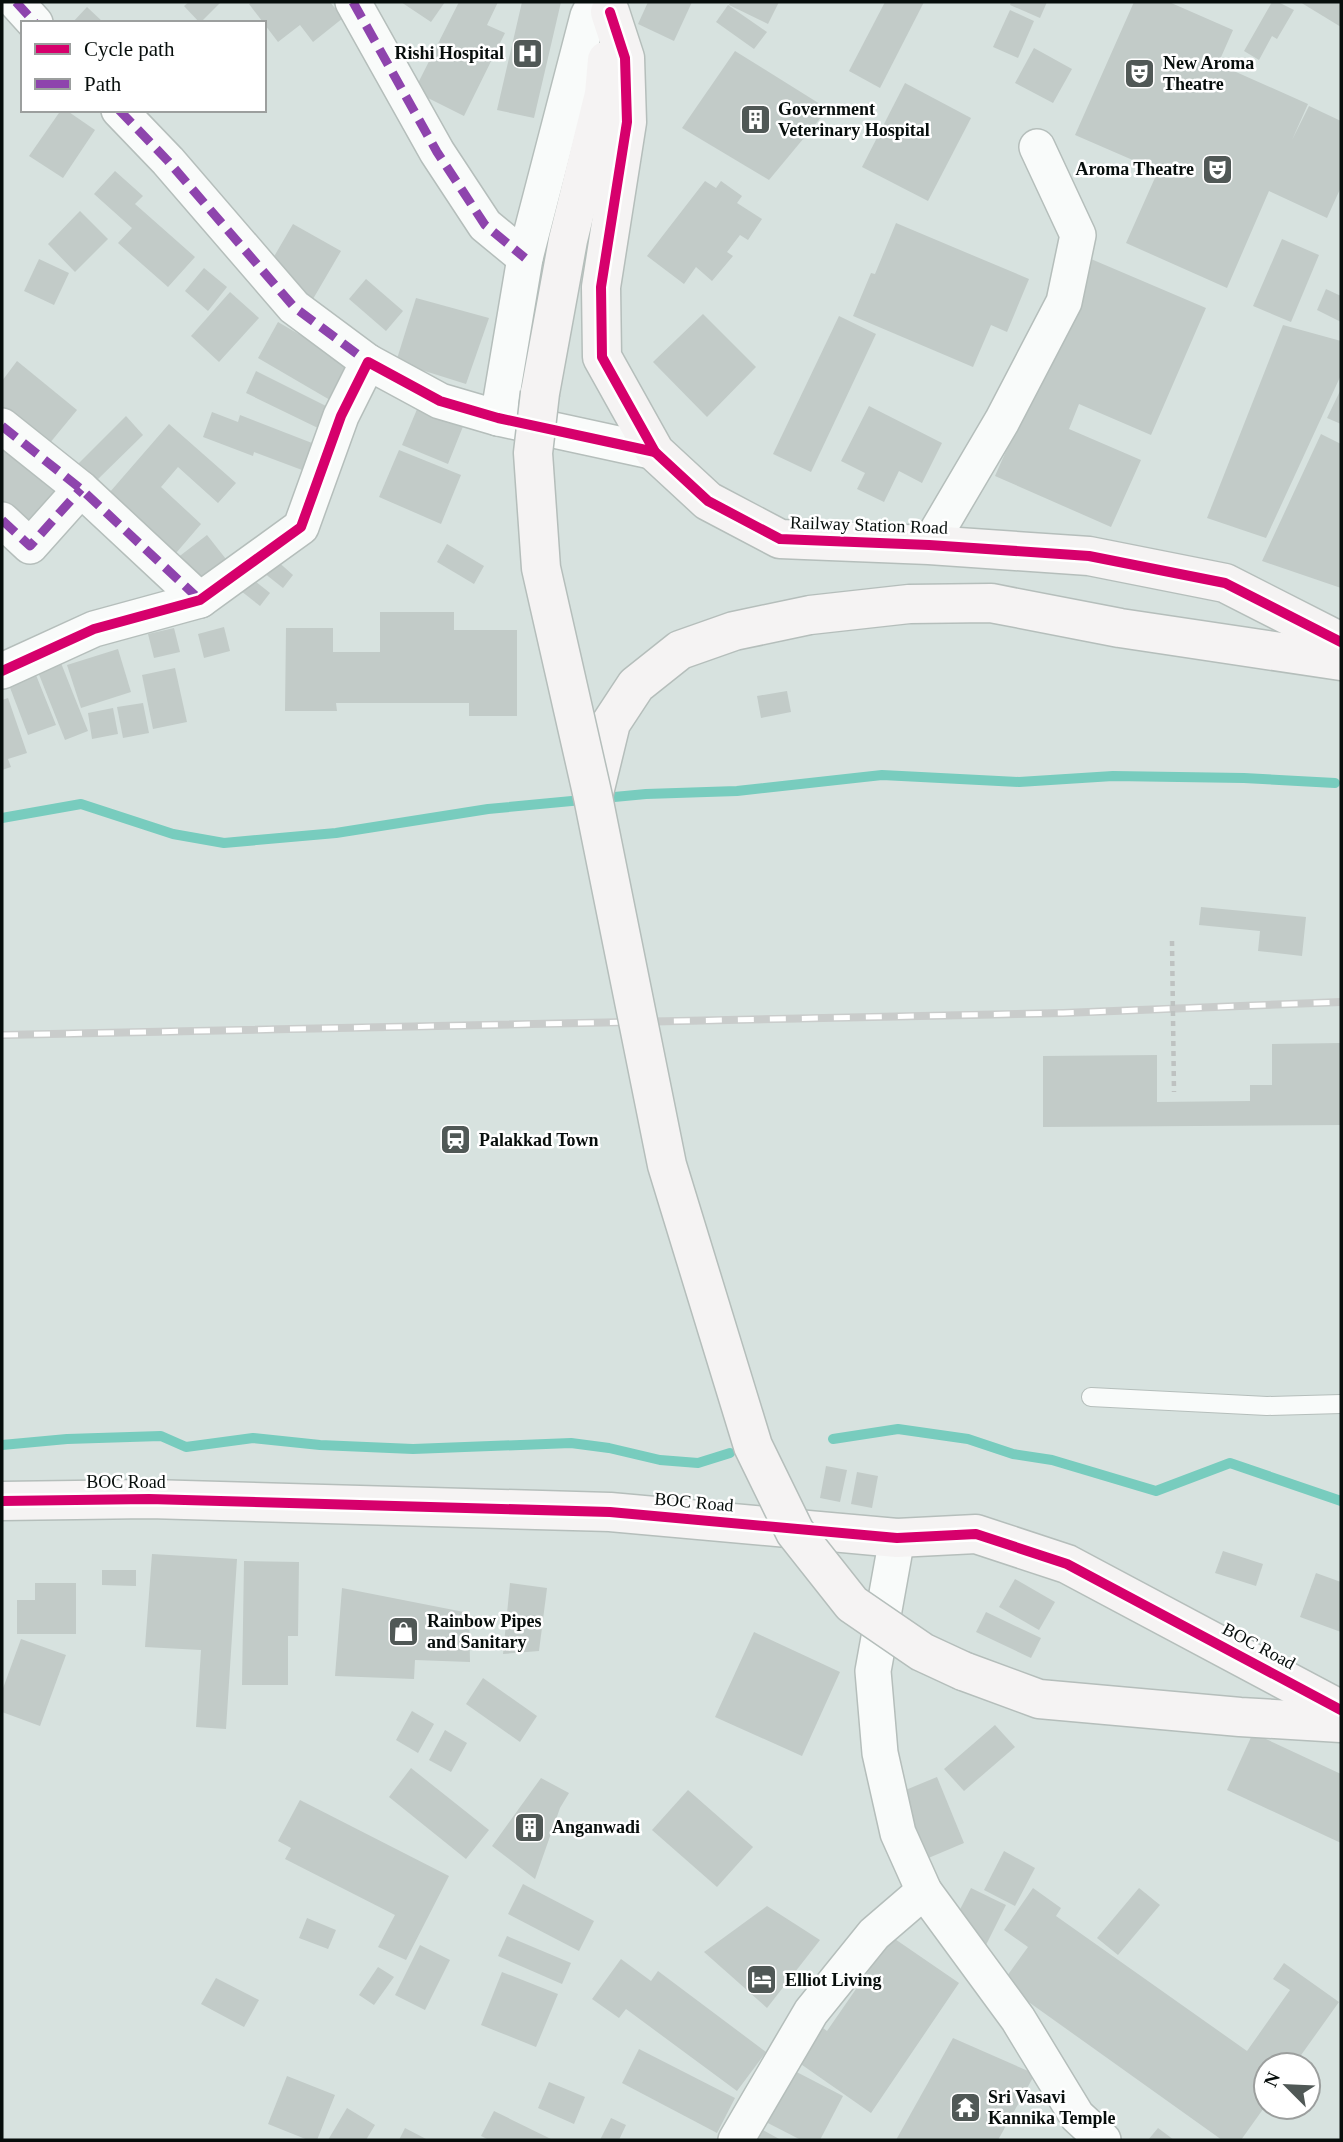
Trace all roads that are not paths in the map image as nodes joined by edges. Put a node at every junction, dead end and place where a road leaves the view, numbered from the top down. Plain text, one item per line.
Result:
1 (16, 2) edge
2 (353, 2) edge
3 (606, 5) edge
4 (33, 21) edge
5 (121, 112) edge
6 (1037, 147) dead end
7 (525, 258) junction
8 (368, 362) junction
9 (498, 418) junction
10 (2, 426) edge
11 (655, 452) junction
12 (81, 489) junction
13 (2, 520) edge
14 (929, 545) junction
15 (200, 600) junction
16 (1341, 642) edge
17 (1341, 661) edge
18 (2, 671) edge
19 (593, 797) junction
20 (1091, 1397) dead end
21 (1341, 1404) edge
22 (2, 1501) edge
23 (897, 1538) junction
24 (1341, 1710) edge
25 (1341, 1723) edge
26 (924, 1891) junction
27 (1068, 2128) edge
28 (736, 2140) edge
29 (1103, 2140) edge

1 - 4 street
2 - 7 street
3 - 7 street
3 - 11 main road, Railway Station Road
3 - 19 main road, bridge
5 - 8 street
6 - 14 street
7 - 9 street
8 - 9 street
8 - 15 street
9 - 11 street
10 - 12 street
11 - 14 main road, Railway Station Road
12 - 13 street
12 - 15 street
14 - 16 main road, Railway Station Road
15 - 18 street
17 - 19 main road
19 - 25 main road, bridge
20 - 21 lane
22 - 23 main road, BOC Road
23 - 24 main road, BOC Road
23 - 26 street
26 - 27 street
26 - 28 street
27 - 29 street

